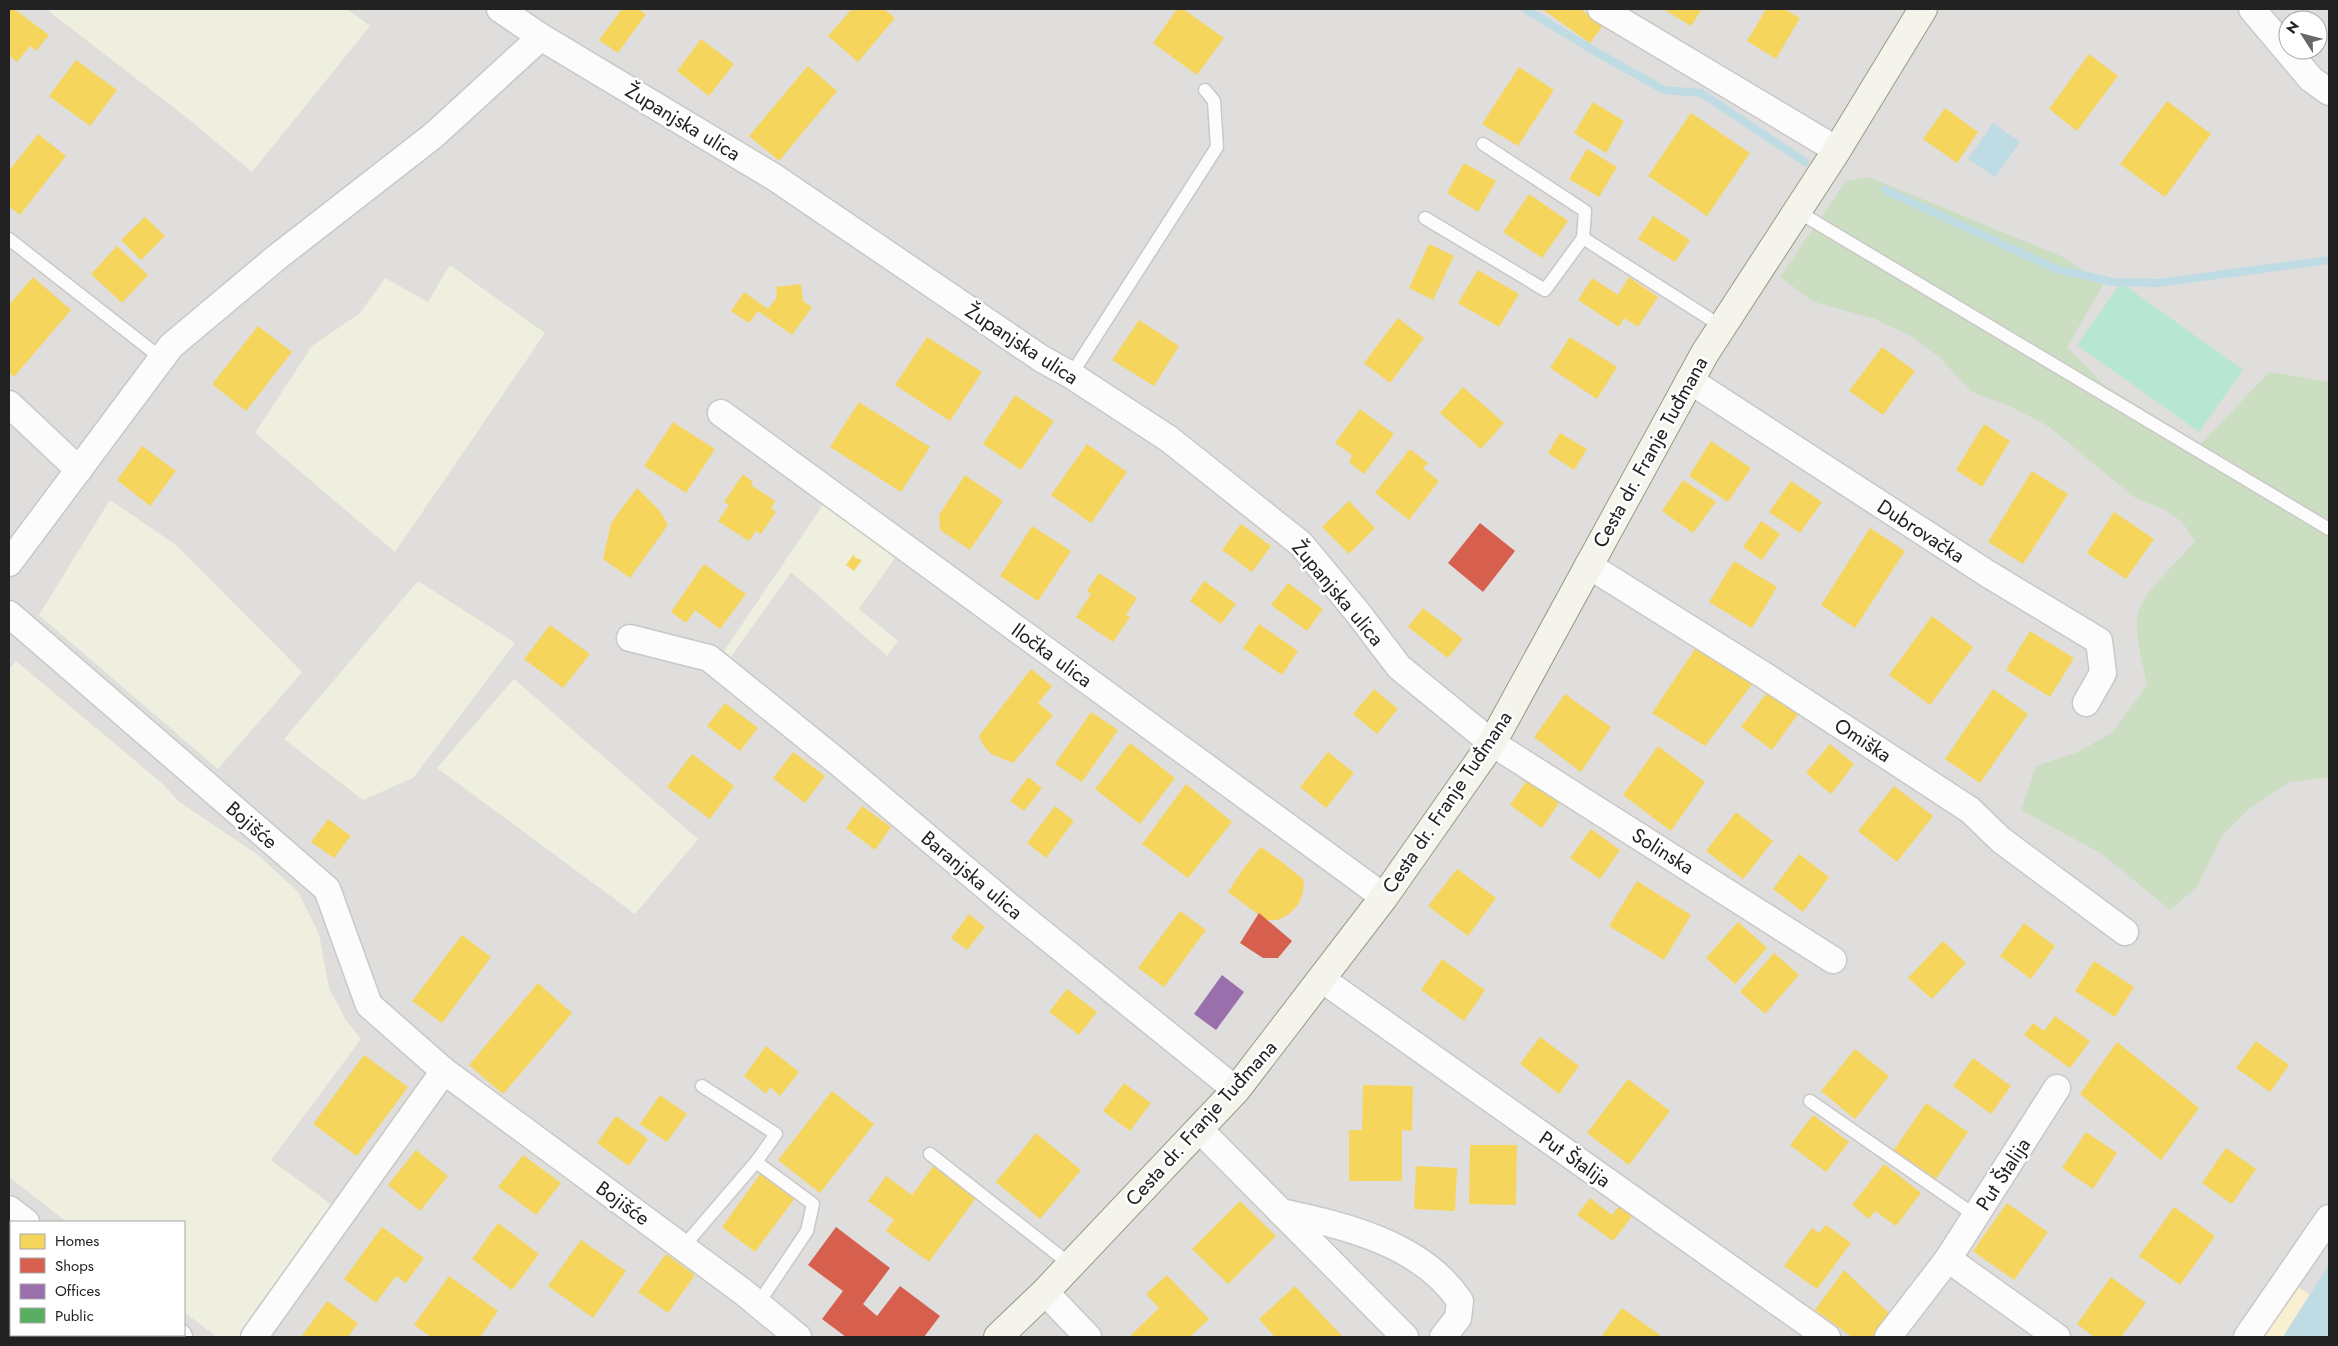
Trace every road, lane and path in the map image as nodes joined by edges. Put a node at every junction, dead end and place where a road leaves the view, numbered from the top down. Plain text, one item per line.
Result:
1 (500, 9) edge
2 (1601, 9) edge
3 (1923, 9) edge
4 (2252, 9) edge
5 (541, 37) junction
6 (1205, 90) dead end
7 (2329, 92) edge
8 (1483, 144) dead end
9 (1837, 150) junction
10 (1797, 211) junction
11 (1425, 218) dead end
12 (1583, 238) junction
13 (9, 239) edge
14 (1721, 326) junction
15 (161, 358) junction
16 (1071, 375) junction
17 (1689, 380) junction
18 (9, 404) edge
19 (721, 414) dead end
20 (79, 470) junction
21 (2329, 529) edge
22 (9, 563) edge
23 (1588, 565) junction
24 (9, 614) edge
25 (630, 638) dead end
26 (2086, 704) dead end
27 (1492, 743) junction
28 (1384, 897) junction
29 (2125, 932) dead end
30 (1833, 960) dead end
31 (1323, 980) junction
32 (444, 1071) junction
33 (702, 1086) dead end
34 (2057, 1088) dead end
35 (1236, 1090) junction
36 (1810, 1102) dead end
37 (1199, 1129) junction
38 (930, 1154) dead end
39 (756, 1162) junction
40 (9, 1209) edge
41 (1281, 1212) junction
42 (1976, 1216) junction
43 (2329, 1218) edge
44 (25, 1221) edge
45 (683, 1248) junction
46 (1948, 1259) junction
47 (1071, 1265) junction
48 (1045, 1292) junction
49 (758, 1304) junction
50 (254, 1337) edge
51 (798, 1337) edge
52 (998, 1337) edge
53 (1088, 1337) edge
54 (1405, 1337) edge
55 (1443, 1337) edge
56 (1827, 1337) edge
57 (1888, 1337) edge
58 (2057, 1337) edge
59 (2246, 1337) edge

1 - 5 street, Županjska ulica
2 - 9 street
3 - 9 main road, Cesta dr. Franje Tuđmana
4 - 7 street
5 - 15 street
5 - 16 street, Županjska ulica
6 - 16 lane
8 - 12 lane
9 - 10 main road, Cesta dr. Franje Tuđmana
10 - 14 main road, Cesta dr. Franje Tuđmana
10 - 21 lane
11 - 12 lane
12 - 14 lane
13 - 15 lane
14 - 17 main road, Cesta dr. Franje Tuđmana
15 - 20 street
16 - 27 street, Županjska ulica
17 - 23 main road, Cesta dr. Franje Tuđmana
17 - 26 street, Dubrovačka
18 - 20 street
19 - 28 street, Iločka ulica
20 - 22 street
23 - 27 main road, Cesta dr. Franje Tuđmana
23 - 29 street, Omiška
24 - 32 street, Bojišće
25 - 35 street, Baranjska ulica
27 - 28 main road, Cesta dr. Franje Tuđmana
27 - 30 street, Solinska
28 - 31 main road, Cesta dr. Franje Tuđmana
31 - 35 main road, Cesta dr. Franje Tuđmana
31 - 56 street, Put Štalija
32 - 45 street, Bojišće
32 - 50 street
33 - 39 lane
34 - 42 street, Put Štalija
35 - 37 main road, Cesta dr. Franje Tuđmana
36 - 42 lane
37 - 41 street
37 - 47 main road, Cesta dr. Franje Tuđmana
38 - 47 lane
39 - 45 lane
39 - 49 lane
40 - 44 street
41 - 54 street
41 - 55 street
42 - 46 street, Put Štalija
43 - 59 street
45 - 49 street, Bojišće
46 - 57 street, Put Štalija
46 - 58 street
47 - 48 main road, Cesta dr. Franje Tuđmana
48 - 52 main road, Cesta dr. Franje Tuđmana
48 - 53 street
49 - 51 street, Bojišće

